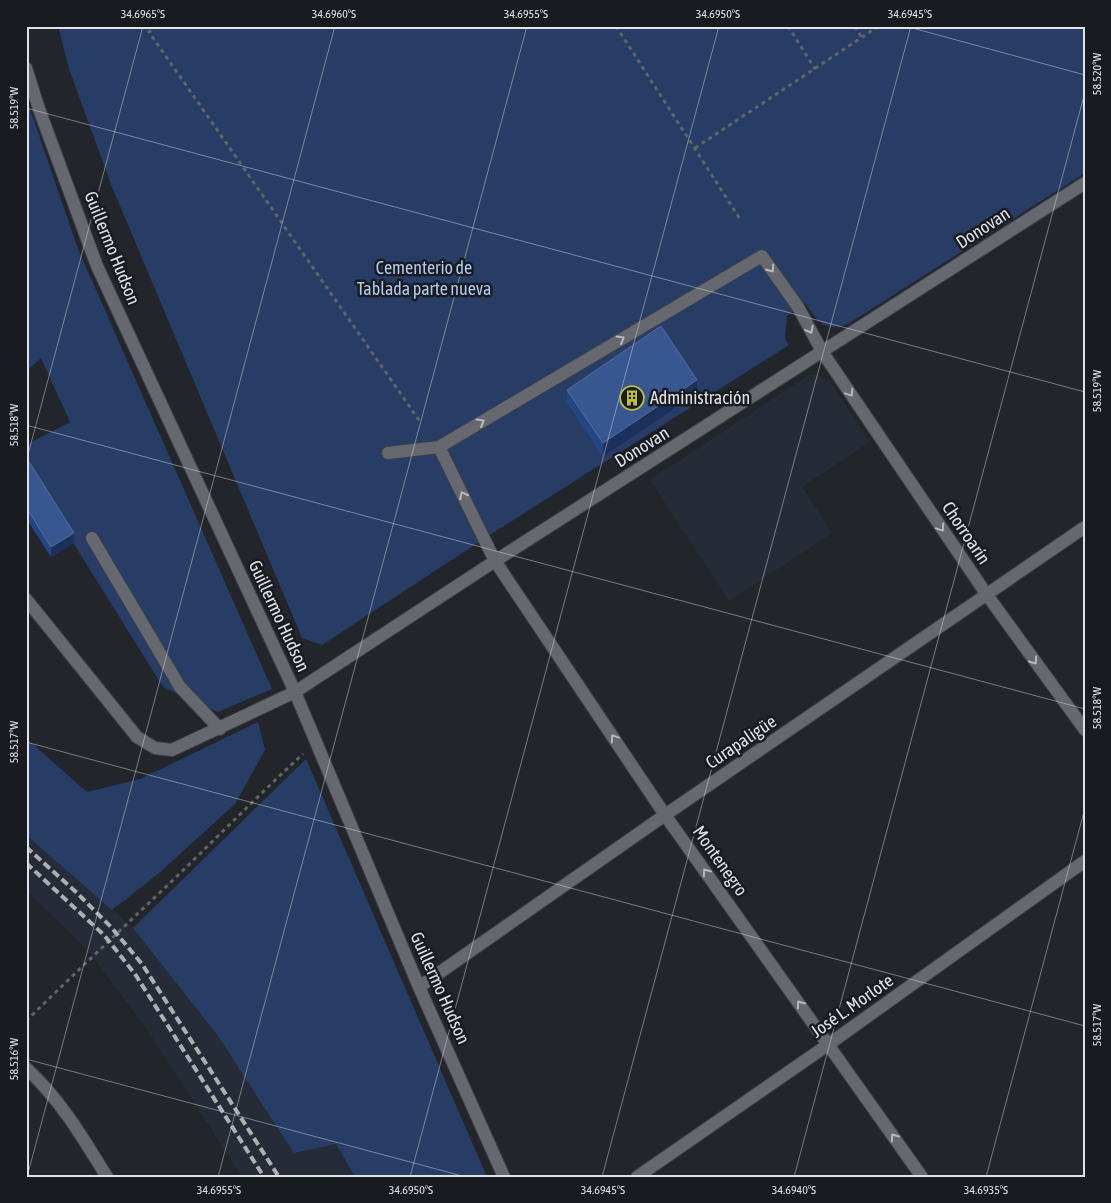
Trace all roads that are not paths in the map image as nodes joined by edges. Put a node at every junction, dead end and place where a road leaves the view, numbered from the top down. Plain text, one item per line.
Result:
1 (26, 68) edge
2 (1085, 184) edge
3 (823, 353) junction
4 (439, 447) junction
5 (388, 453) dead end
6 (1085, 527) edge
7 (92, 538) dead end
8 (495, 561) junction
9 (986, 595) junction
10 (26, 599) edge
11 (295, 692) junction
12 (220, 729) junction
13 (1085, 730) edge
14 (665, 815) junction
15 (1085, 861) edge
16 (419, 987) junction
17 (828, 1044) junction
18 (26, 1068) edge
19 (107, 1177) edge
20 (504, 1177) edge
21 (638, 1177) edge
22 (922, 1177) edge

1 - 11 street, Guillermo Hudson
2 - 3 street, Donovan
4 -> 3 street, Chorroarín
3 - 8 street, Donovan
3 -> 9 street, Chorroarín
4 - 5 street
8 -> 4 street, Montenegro
6 - 9 street, Curapaligüe
7 - 12 street
8 - 11 street, Donovan
14 -> 8 street, Montenegro
9 -> 13 street, Chorroarín
9 - 14 street, Curapaligüe
10 - 12 street, Donovan
11 - 12 street, Donovan
11 - 16 street, Guillermo Hudson
14 - 16 street, Curapaligüe
17 -> 14 street, Montenegro
15 - 17 street, José L. Morlote
16 - 20 street, Guillermo Hudson
17 - 21 street, José L. Morlote
22 -> 17 street, Montenegro
18 - 19 street

